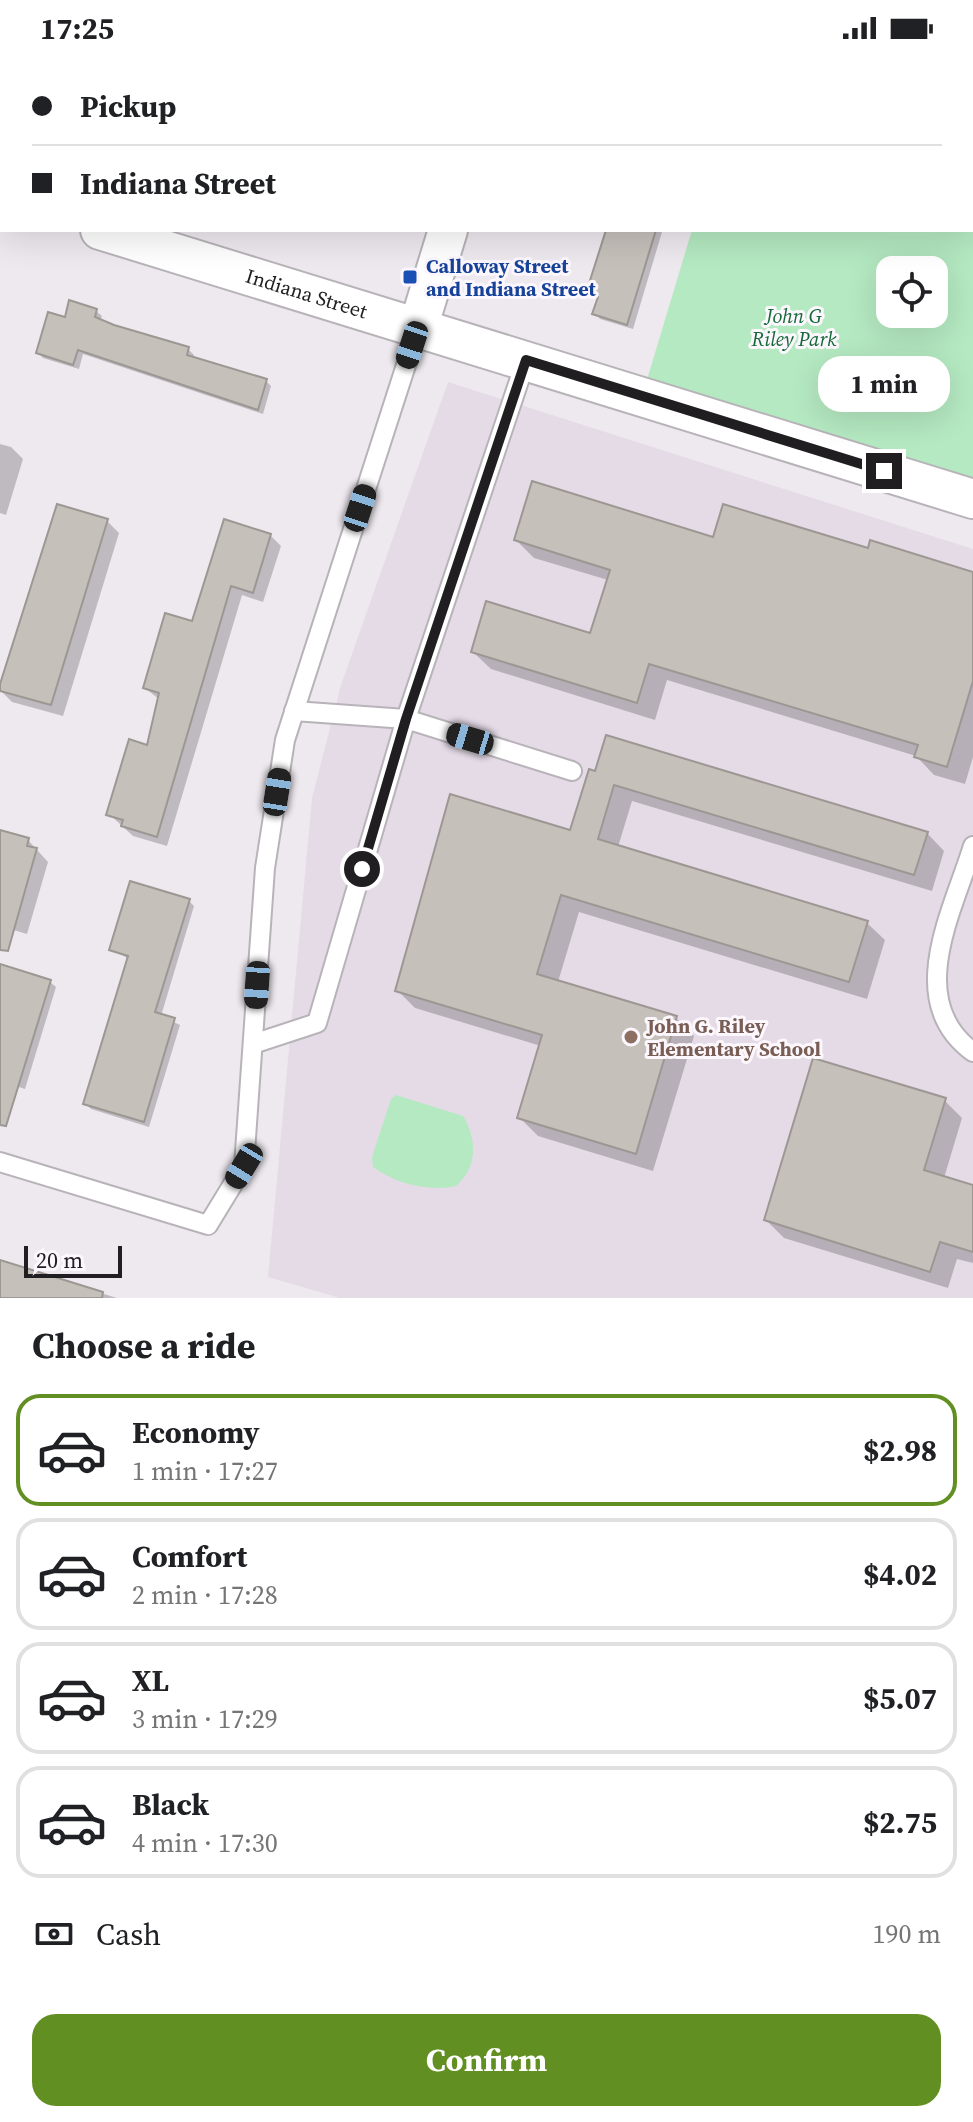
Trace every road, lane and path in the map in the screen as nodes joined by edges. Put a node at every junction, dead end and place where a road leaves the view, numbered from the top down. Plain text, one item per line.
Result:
1 (106, 232) edge
2 (447, 232) edge
3 (418, 328) junction
4 (526, 360) junction
5 (973, 499) edge
6 (294, 711) junction
7 (406, 719) junction
8 (572, 771) dead end
9 (973, 846) edge
10 (253, 1044) junction
11 (973, 1052) edge
12 (0, 1162) edge

1 - 3 street, Indiana Street
2 - 3 street
3 - 4 street, Indiana Street
3 - 6 lane
4 - 5 street, Indiana Street
4 - 7 lane
6 - 7 lane
6 - 10 lane
7 - 8 lane
7 - 10 lane
9 - 11 lane
10 - 12 lane

